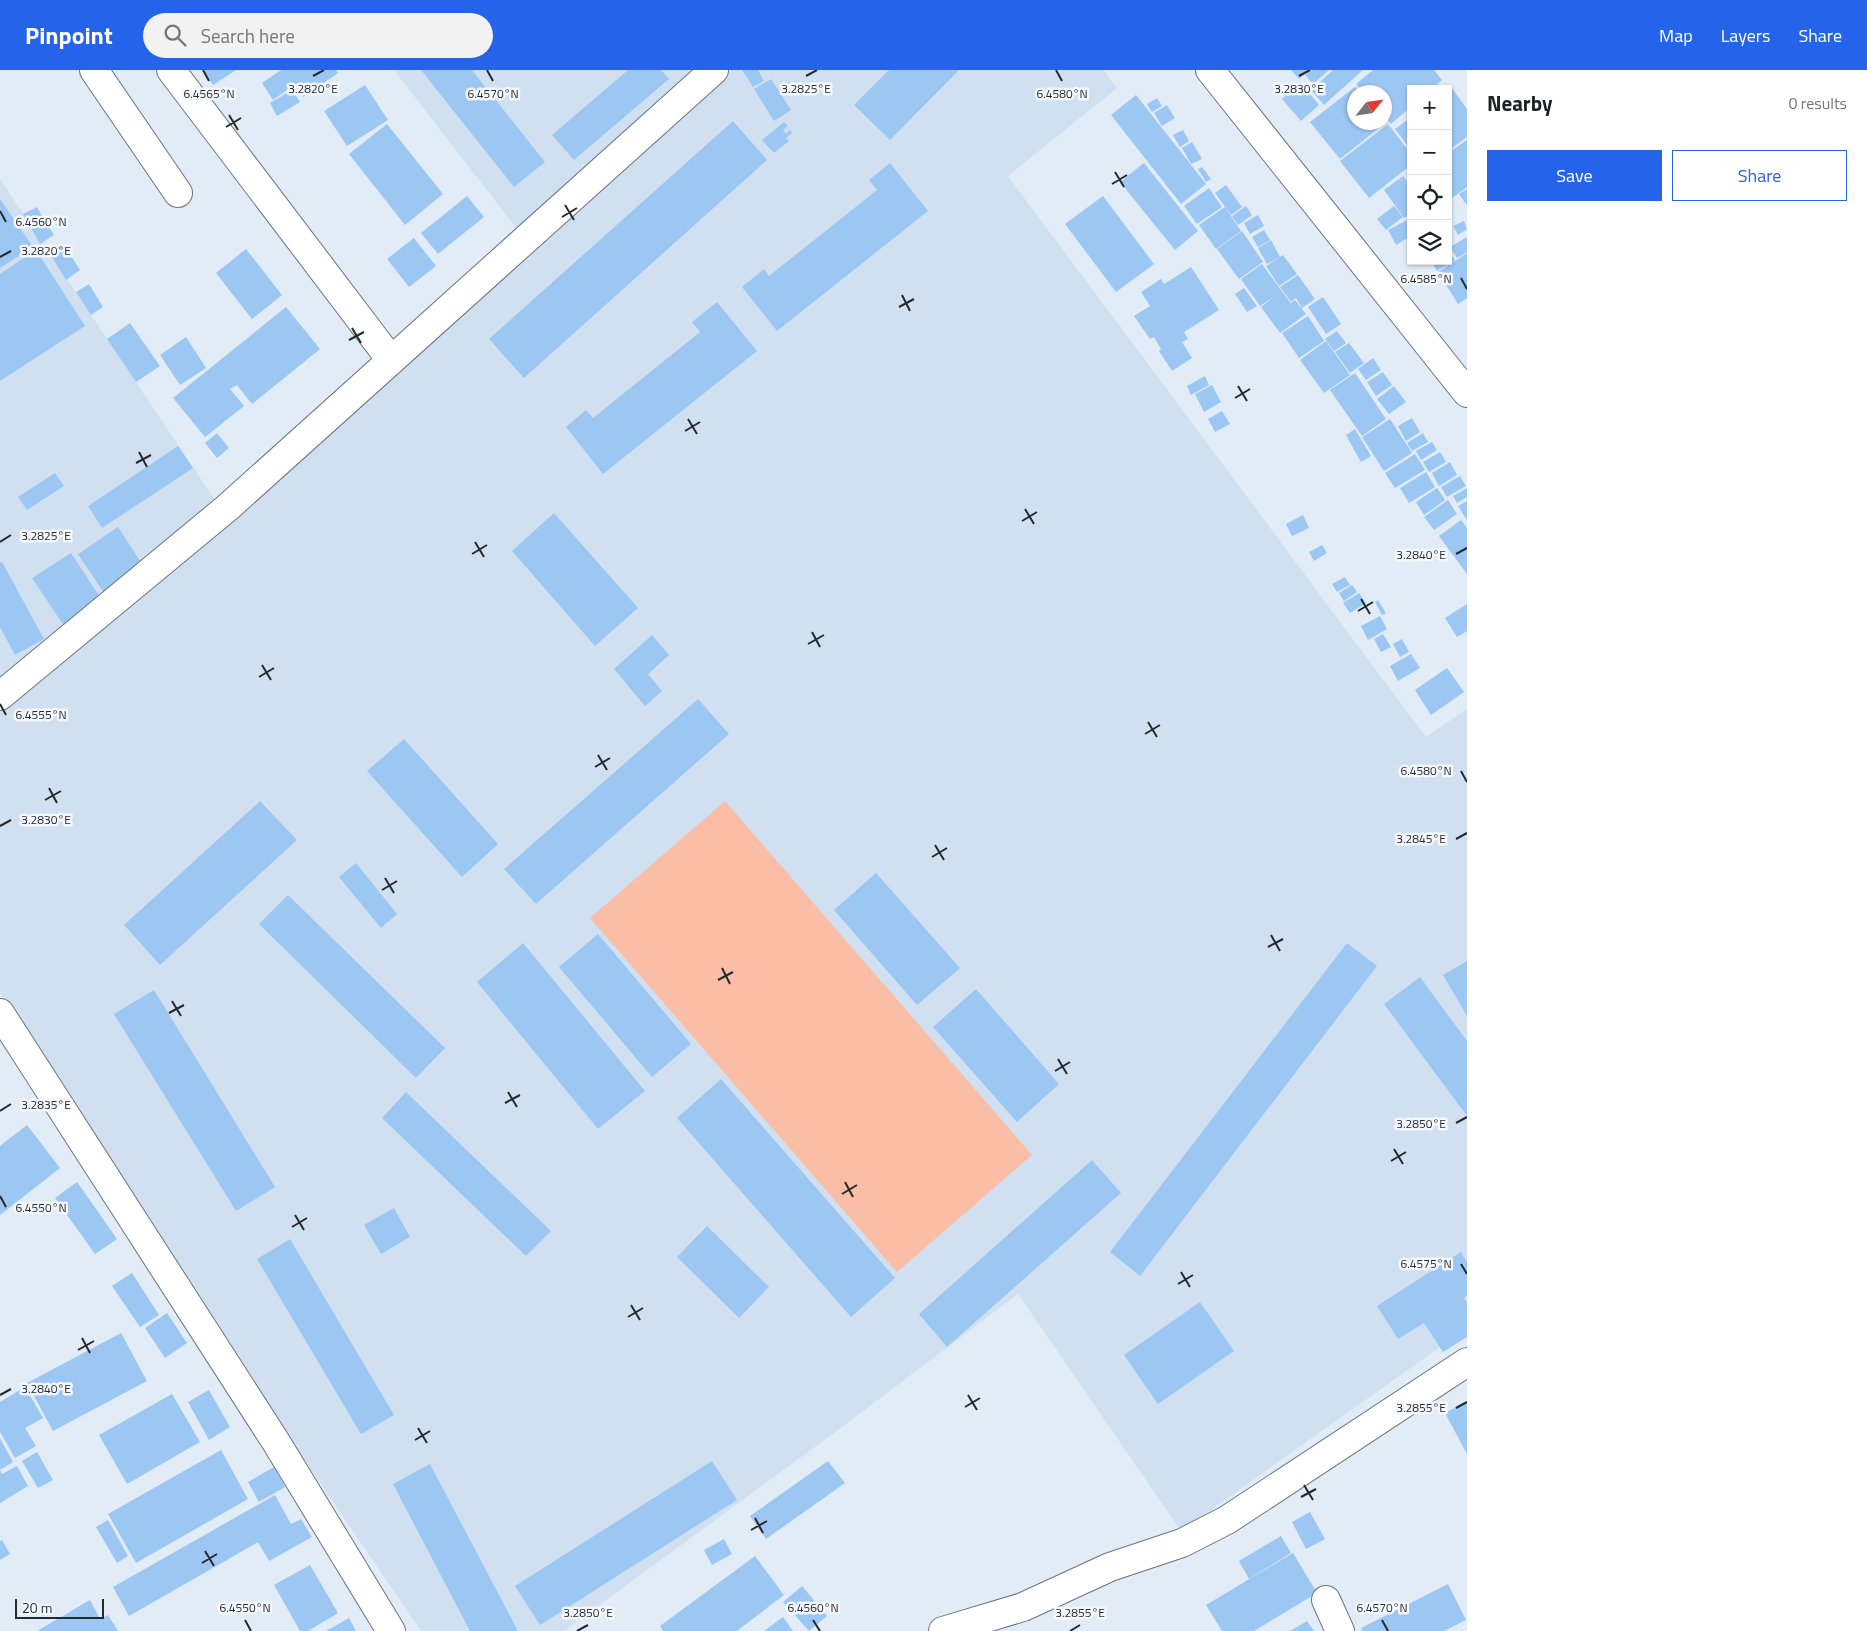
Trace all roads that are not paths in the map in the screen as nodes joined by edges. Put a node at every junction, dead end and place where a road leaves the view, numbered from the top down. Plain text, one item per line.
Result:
1 (94, 70) edge
2 (171, 70) edge
3 (714, 70) edge
4 (1210, 70) edge
5 (178, 193) dead end
6 (391, 360) junction
7 (1467, 393) edge
8 (0, 696) edge
9 (0, 1013) edge
10 (1467, 1362) edge
11 (1326, 1600) dead end
12 (391, 1631) edge
13 (943, 1631) edge
14 (1340, 1631) edge

1 - 5 street
2 - 6 street
3 - 6 street
4 - 7 street
6 - 8 street
9 - 12 street
10 - 13 street
11 - 14 street

